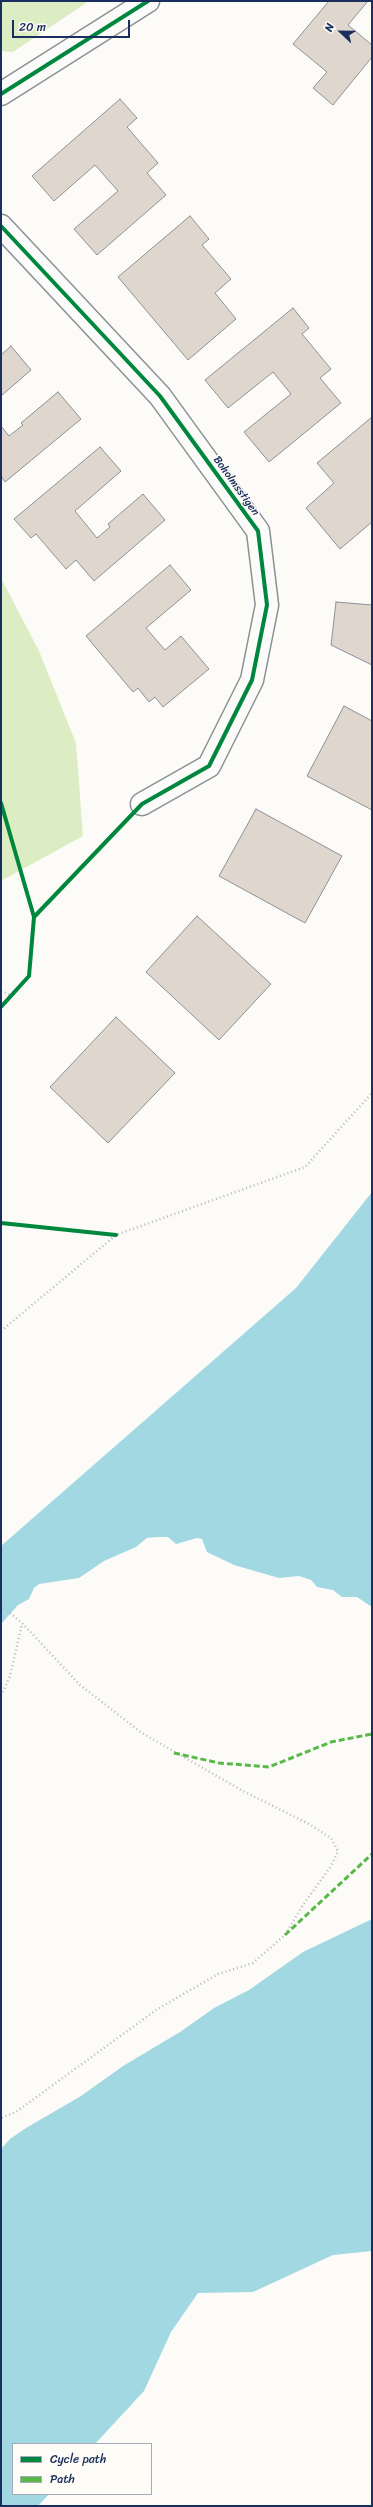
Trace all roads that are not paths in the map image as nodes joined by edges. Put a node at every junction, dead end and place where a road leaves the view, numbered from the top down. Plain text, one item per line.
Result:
1 (148, 1) edge
2 (1, 94) edge
3 (1, 226) edge
4 (142, 804) dead end

1 - 2 street
3 - 4 street, Boholmsstigen

